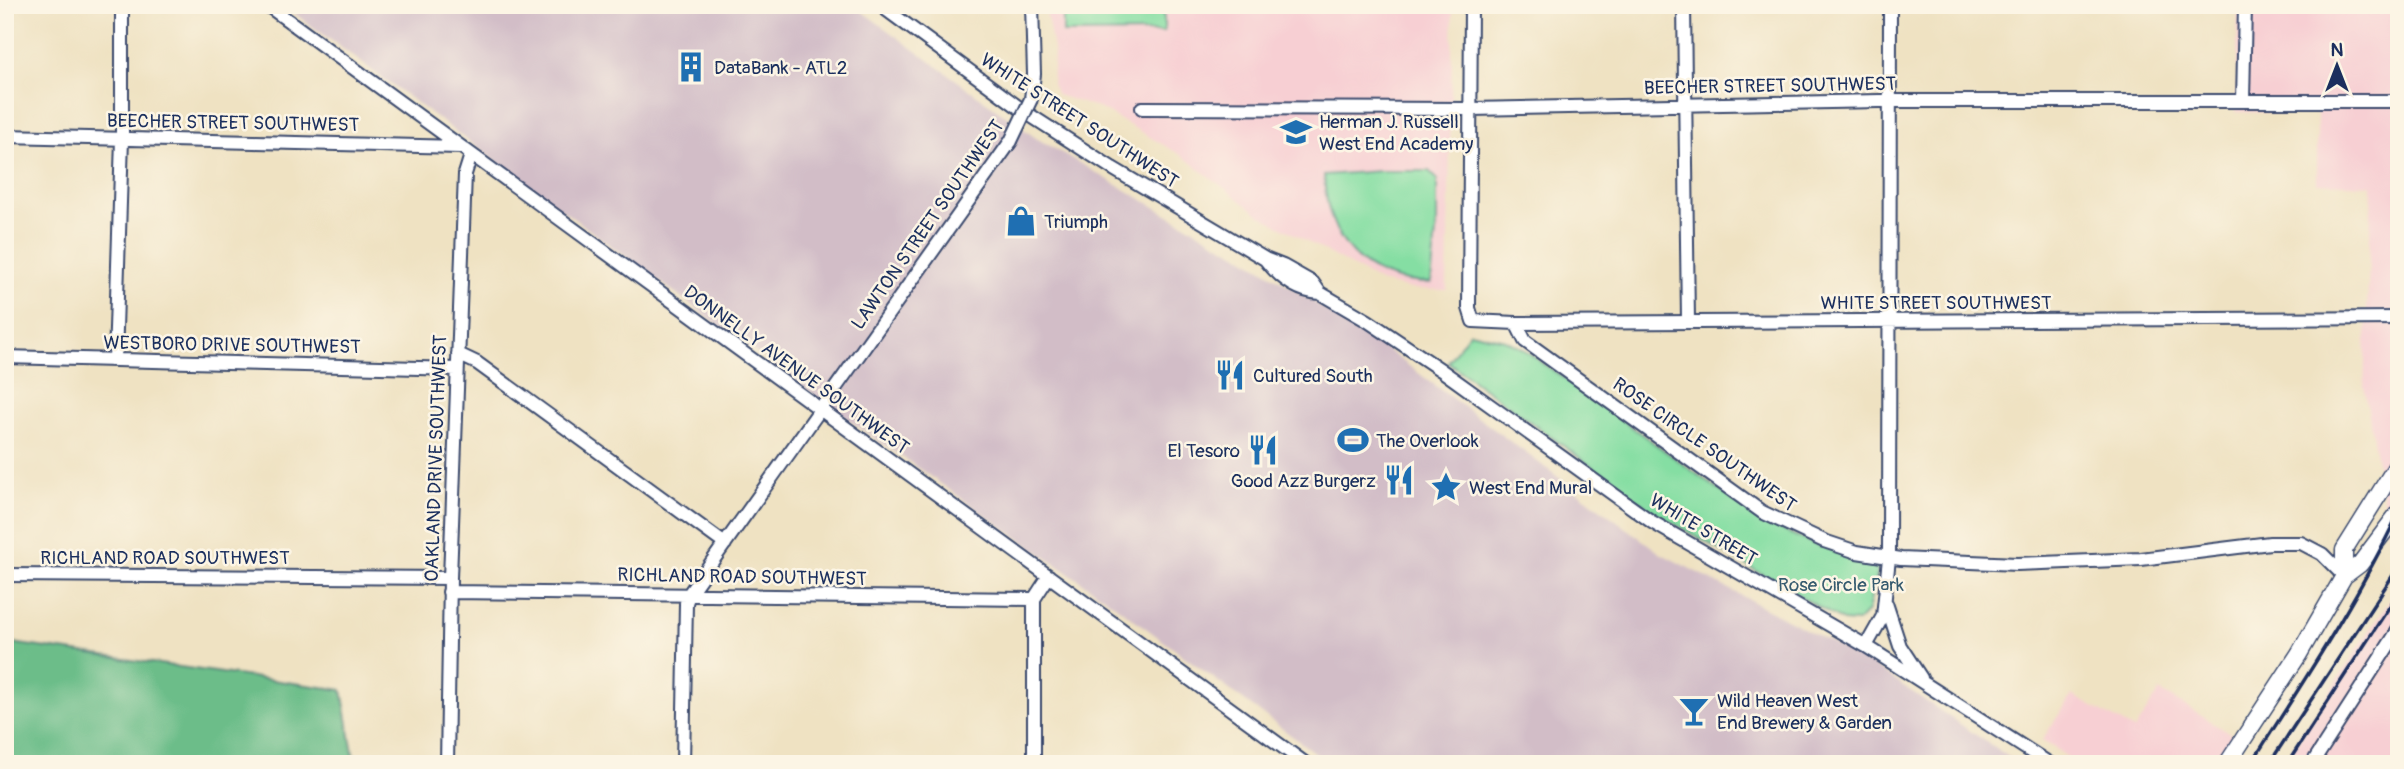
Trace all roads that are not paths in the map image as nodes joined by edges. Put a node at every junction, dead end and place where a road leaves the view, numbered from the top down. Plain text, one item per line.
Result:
1 (122, 5) edge
2 (267, 5) edge
3 (880, 5) edge
4 (1032, 5) edge
5 (1471, 5) edge
6 (1684, 5) edge
7 (1890, 5) edge
8 (2245, 5) edge
9 (1890, 101) junction
10 (2243, 101) junction
11 (2399, 101) edge
12 (1685, 106) junction
13 (1142, 108) dead end
14 (1471, 109) junction
15 (5, 136) edge
16 (122, 139) junction
17 (466, 151) junction
18 (2399, 318) edge
19 (1688, 321) junction
20 (1890, 321) junction
21 (1516, 323) junction
22 (1385, 332) joint
23 (458, 354) junction
24 (5, 357) edge
25 (115, 360) junction
26 (457, 369) junction
27 (820, 410) junction
28 (2399, 462) edge
29 (2399, 512) edge
30 (725, 544) junction
31 (1889, 558) junction
32 (5, 575) edge
33 (1049, 576) junction
34 (2344, 576) junction
35 (450, 578) junction
36 (449, 592) junction
37 (689, 594) junction
38 (1034, 599) junction
39 (1885, 600) junction
40 (2399, 629) edge
41 (1866, 646) junction
42 (1925, 684) junction
43 (447, 764) edge
44 (684, 764) edge
45 (1034, 764) edge
46 (1306, 764) edge
47 (2050, 764) edge
48 (2227, 764) edge
49 (2312, 764) edge

1 - 16 street
2 - 17 street, DONNELLY AVENUE SOUTHWEST
3 - 22 street, WHITE STREET SOUTHWEST
4 - 27 street, LAWTON STREET SOUTHWEST, bridge
5 - 14 street
6 - 12 street
7 - 9 street
8 - 10 street
9 - 10 street, BEECHER STREET SOUTHWEST
9 - 12 street, BEECHER STREET SOUTHWEST
9 - 20 street
10 - 11 street, BEECHER STREET SOUTHWEST
12 - 14 street, BEECHER STREET SOUTHWEST
12 - 19 street
13 - 14 street, BEECHER STREET SOUTHWEST
14 - 21 street, WHITE STREET SOUTHWEST
15 - 16 street, BEECHER STREET SOUTHWEST
16 - 17 street, BEECHER STREET SOUTHWEST
16 - 25 street
17 - 23 street, OAKLAND DRIVE SOUTHWEST
17 - 27 street, DONNELLY AVENUE SOUTHWEST
18 - 20 street, WHITE STREET SOUTHWEST
19 - 20 street, WHITE STREET SOUTHWEST
19 - 21 street, WHITE STREET SOUTHWEST
20 - 31 street
21 - 31 street, ROSE CIRCLE SOUTHWEST
22 - 41 street, WHITE STREET
23 - 26 street, OAKLAND DRIVE SOUTHWEST
23 - 30 street
24 - 25 street, WESTBORO DRIVE SOUTHWEST
25 - 26 street, WESTBORO DRIVE SOUTHWEST
26 - 35 street, OAKLAND DRIVE SOUTHWEST
27 - 30 street, LAWTON STREET SOUTHWEST
27 - 33 street, DONNELLY AVENUE SOUTHWEST
28 - 34 main road
29 - 34 main road
30 - 37 street, LAWTON STREET SOUTHWEST
31 - 34 street, ROSE CIRCLE SOUTHWEST
31 - 39 street
32 - 35 street, RICHLAND ROAD SOUTHWEST
33 - 38 street
33 - 46 street, DONNELLY AVENUE SOUTHWEST
34 - 48 main road
35 - 36 street, OAKLAND DRIVE SOUTHWEST
36 - 37 street, RICHLAND ROAD SOUTHWEST
36 - 43 street, OAKLAND DRIVE SOUTHWEST
37 - 38 street, RICHLAND ROAD SOUTHWEST
37 - 44 street
38 - 45 street
39 - 41 street
39 - 42 street
40 - 49 street
41 - 42 street, WHITE STREET
42 - 47 street, WHITE STREET

